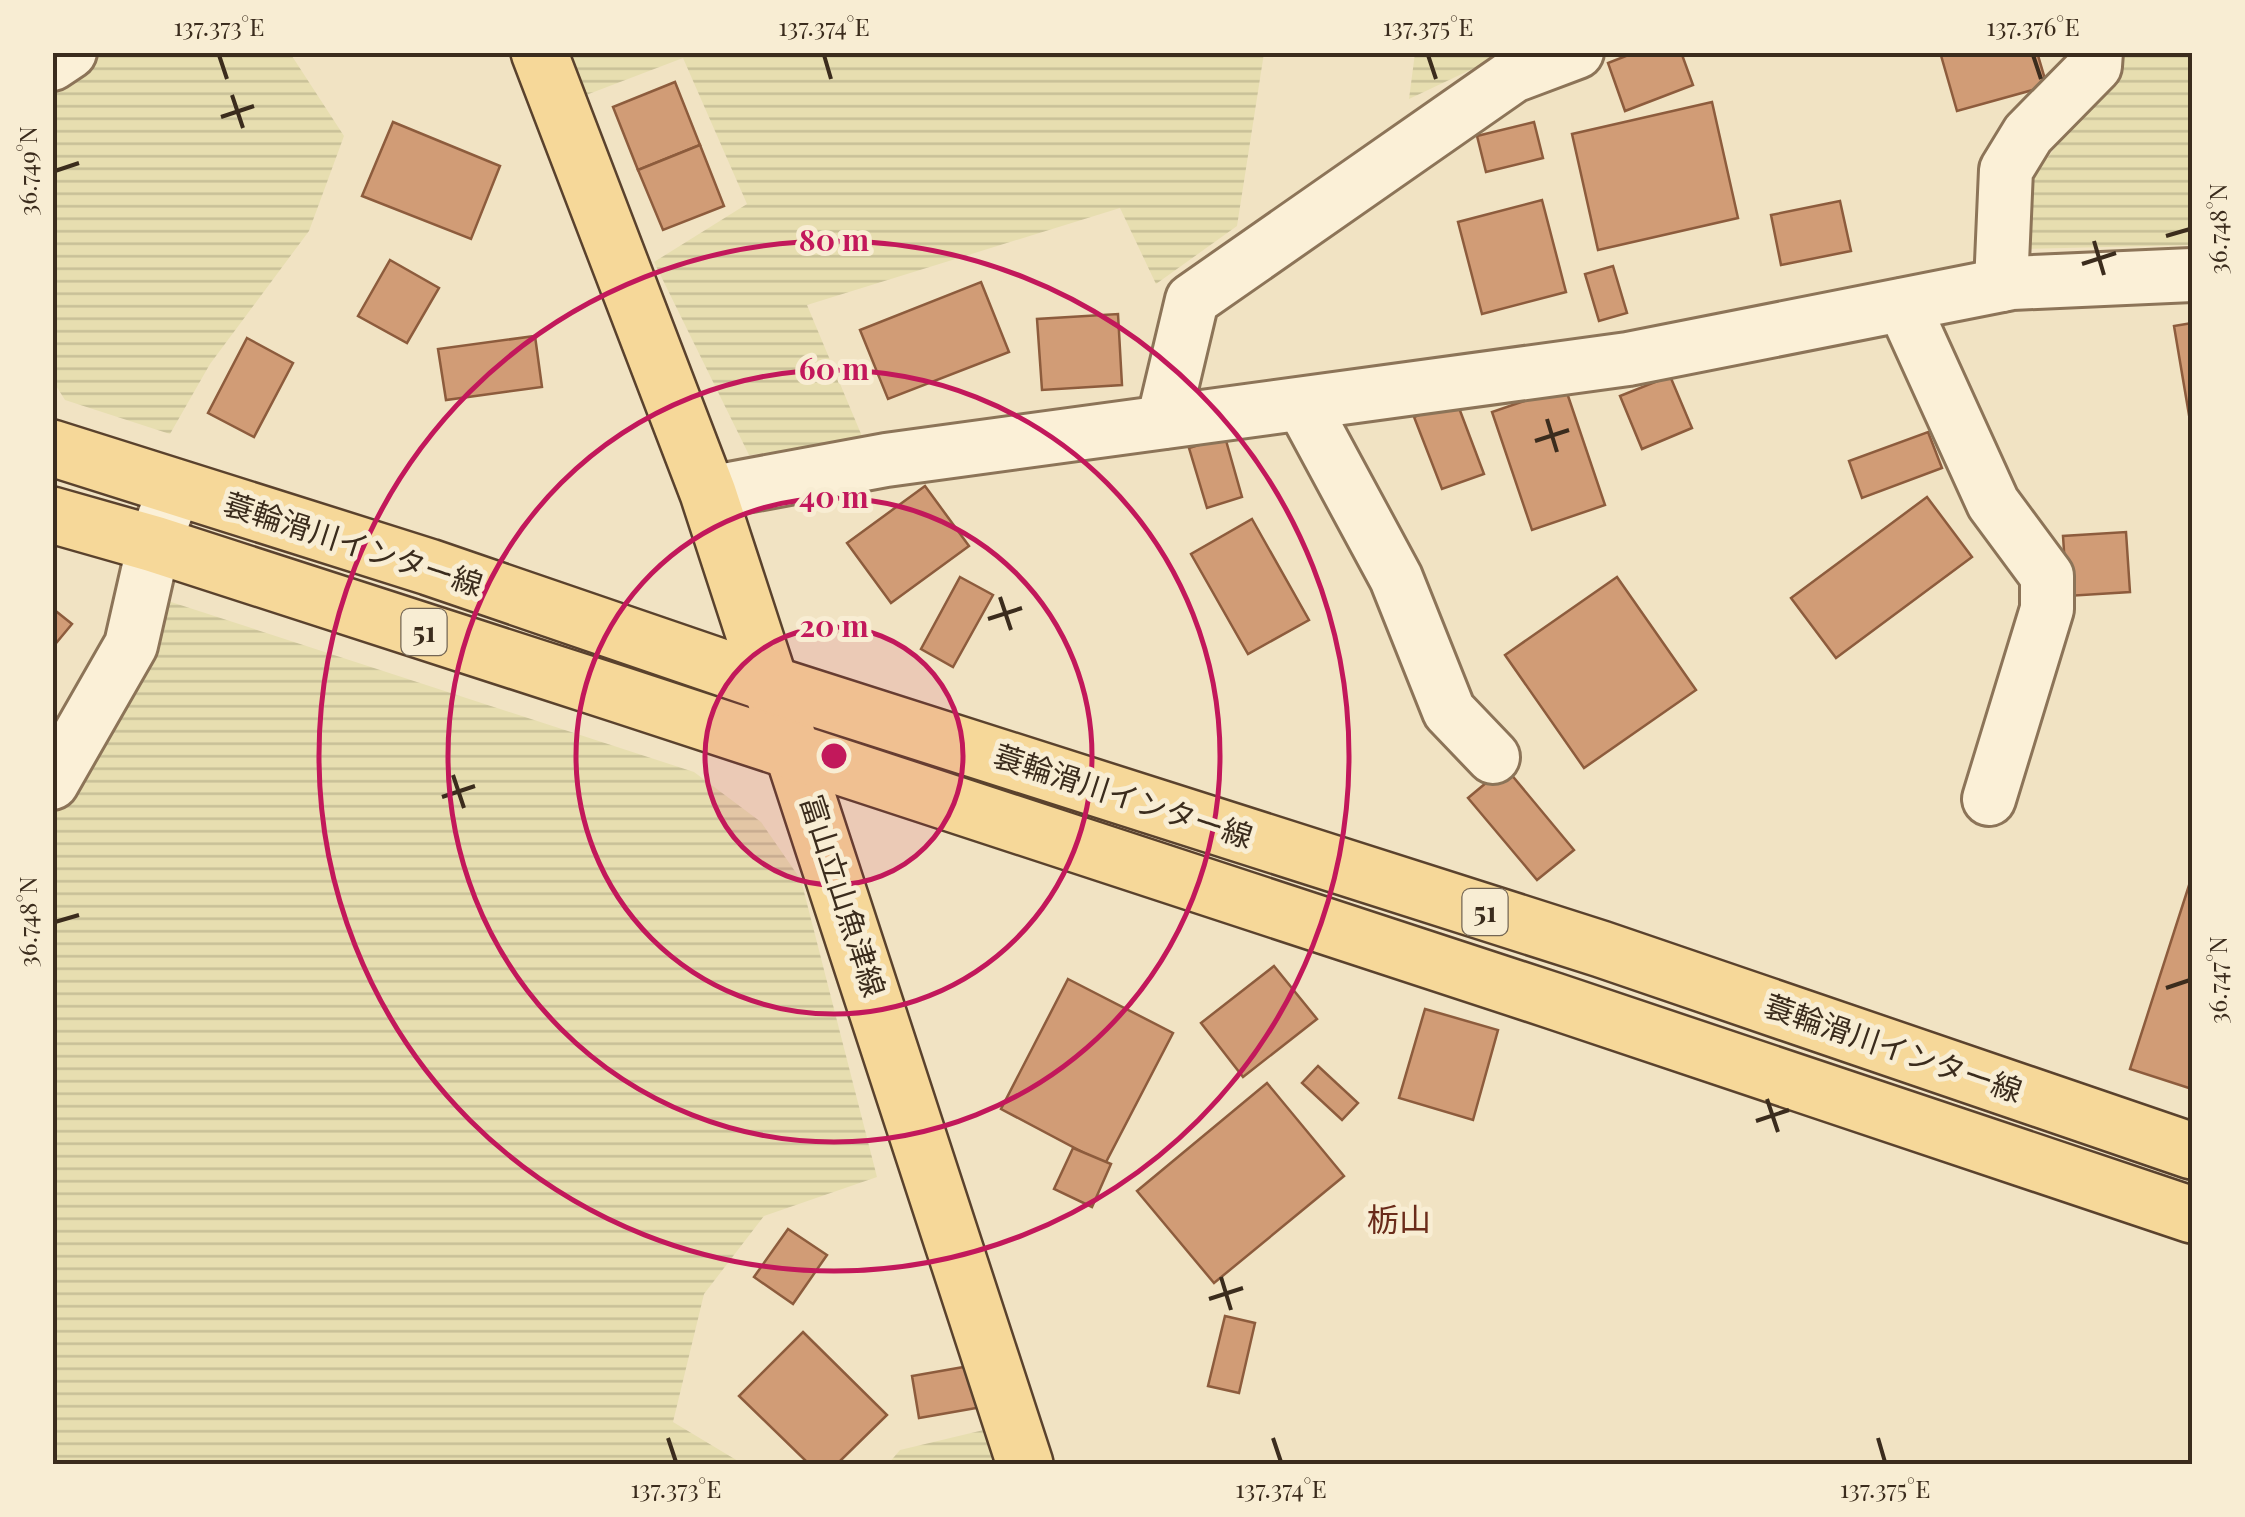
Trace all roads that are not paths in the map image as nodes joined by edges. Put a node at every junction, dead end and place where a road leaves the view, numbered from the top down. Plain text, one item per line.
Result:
1 (70, 52) edge
2 (538, 52) edge
3 (1576, 52) edge
4 (2096, 52) edge
5 (52, 64) edge
6 (2192, 275) edge
7 (2002, 285) junction
8 (1903, 305) junction
9 (1302, 404) junction
10 (1163, 422) junction
11 (52, 448) edge
12 (175, 488) junction
13 (708, 493) junction
14 (52, 515) edge
15 (154, 544) junction
16 (773, 685) junction
17 (795, 752) junction
18 (1492, 757) dead end
19 (52, 783) edge
20 (1990, 800) dead end
21 (2192, 1150) edge
22 (2192, 1215) edge
23 (1025, 1464) edge

1 - 5 street
2 - 13 main road, 富山立山魚津線
3 - 10 street
4 - 7 street
6 - 7 street
7 - 8 street
8 - 9 street
8 - 20 street
9 - 10 street
9 - 18 street
10 - 13 street
11 - 12 main road, 蓑輪滑川インター線 / 51
12 - 15 street
12 - 16 main road, 蓑輪滑川インター線 / 51
13 - 16 main road, 富山立山魚津線
14 - 15 main road, 蓑輪滑川インター線 / 51
15 - 17 main road, 蓑輪滑川インター線 / 51
15 - 19 street
16 - 17 main road, 富山立山魚津線
16 - 21 main road, 蓑輪滑川インター線 / 51
17 - 22 main road, 蓑輪滑川インター線 / 51
17 - 23 main road, 富山立山魚津線

